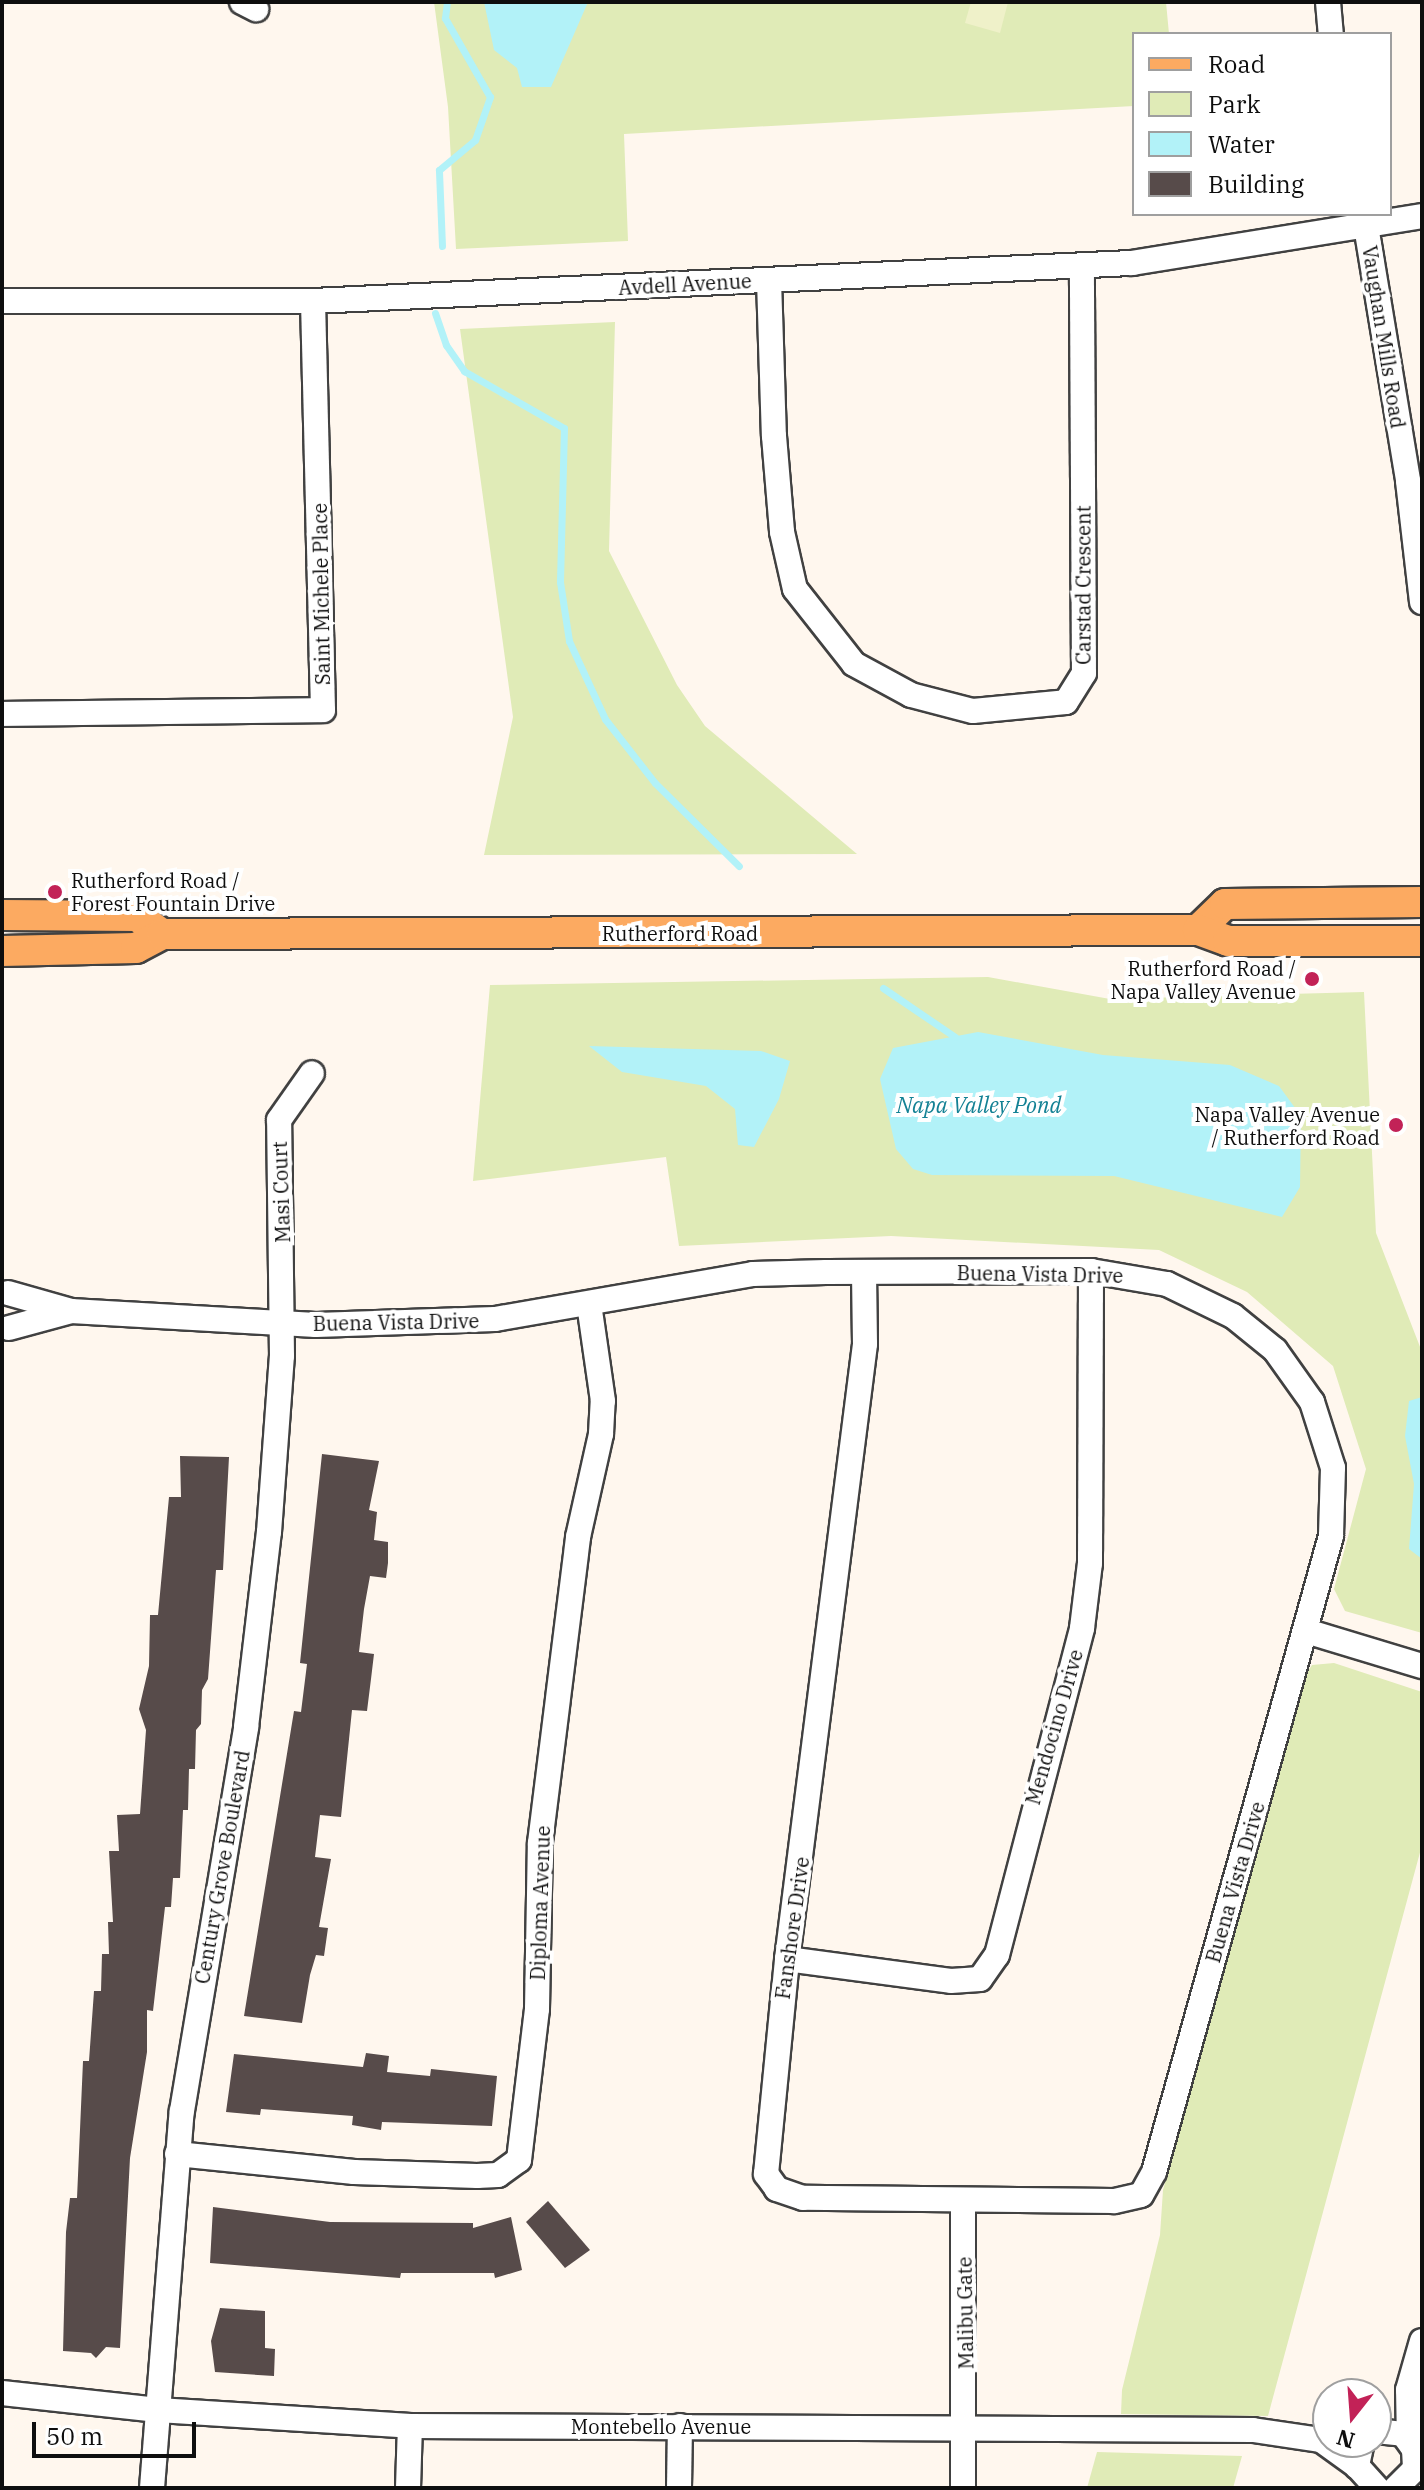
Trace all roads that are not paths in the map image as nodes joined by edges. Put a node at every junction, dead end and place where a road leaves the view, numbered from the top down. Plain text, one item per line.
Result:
1 (1328, 2) edge
2 (1331, 32) edge
3 (1422, 216) edge
4 (1365, 220) edge
5 (1082, 265) junction
6 (769, 280) junction
7 (2, 301) edge
8 (313, 301) junction
9 (1415, 480) edge
10 (1422, 602) edge
11 (2, 714) edge
12 (1422, 902) edge
13 (2, 915) edge
14 (1198, 930) junction
15 (162, 934) junction
16 (1422, 941) edge
17 (2, 951) edge
18 (312, 1073) dead end
19 (1091, 1271) junction
20 (864, 1273) junction
21 (5, 1287) edge
22 (589, 1304) junction
23 (71, 1311) junction
24 (283, 1323) junction
25 (6, 1332) edge
26 (1306, 1631) junction
27 (1422, 1666) edge
28 (787, 1959) junction
29 (177, 2154) junction
30 (1154, 2172) joint
31 (963, 2200) junction
32 (1422, 2341) edge
33 (1408, 2390) junction
34 (2, 2393) edge
35 (158, 2410) junction
36 (1392, 2410) edge
37 (410, 2426) junction
38 (680, 2426) junction
39 (965, 2426) junction
40 (1392, 2431) edge
41 (1312, 2438) edge
42 (1415, 2448) edge
43 (1343, 2458) edge
44 (1364, 2458) edge
45 (1366, 2481) edge
46 (1407, 2485) edge
47 (152, 2488) edge
48 (408, 2488) edge
49 (679, 2488) edge
50 (963, 2488) edge

1 - 2 street
3 - 4 street, Avdell Avenue
4 - 5 street, Avdell Avenue
4 - 9 street, Vaughan Mills Road
5 - 6 street, Avdell Avenue
5 - 6 street, Carstad Crescent
6 - 8 street, Avdell Avenue
7 - 8 street, Avdell Avenue
8 - 11 street, Saint Michele Place
9 - 10 street, Vaughan Mills Road
12 - 14 main road
13 - 15 main road, Rutherford Road
14 - 15 main road, Rutherford Road
14 - 16 main road, Rutherford Road
15 - 17 main road, Rutherford Road
18 - 24 street, Masi Court
19 - 20 street, Buena Vista Drive
19 - 26 street, Buena Vista Drive
19 - 28 street, Mendocino Drive
20 - 22 street, Buena Vista Drive
20 - 28 street, Fanshore Drive
21 - 23 street, Buena Vista Drive
21 - 25 street
22 - 24 street, Buena Vista Drive
22 - 29 street, Diploma Avenue
23 - 24 street, Buena Vista Drive
23 - 25 street, Buena Vista Drive
24 - 29 street, Century Grove Boulevard
26 - 27 street
26 - 30 street, Buena Vista Drive
28 - 31 street, Fanshore Drive
29 - 35 street, Century Grove Boulevard
30 - 31 street, Fanshore Drive
31 - 39 street, Malibu Gate
32 - 33 street
33 - 36 street
33 - 42 street
34 - 35 street, Montebello Avenue
35 - 37 street, Montebello Avenue
35 - 47 street, Century Grove Boulevard
37 - 38 street, Montebello Avenue
37 - 48 street
38 - 39 street, Montebello Avenue
38 - 49 street
39 - 41 street, Montebello Avenue
39 - 50 street, Malibu Gate
40 - 42 street
42 - 46 street
43 - 45 street, Montebello Avenue
44 - 45 street

